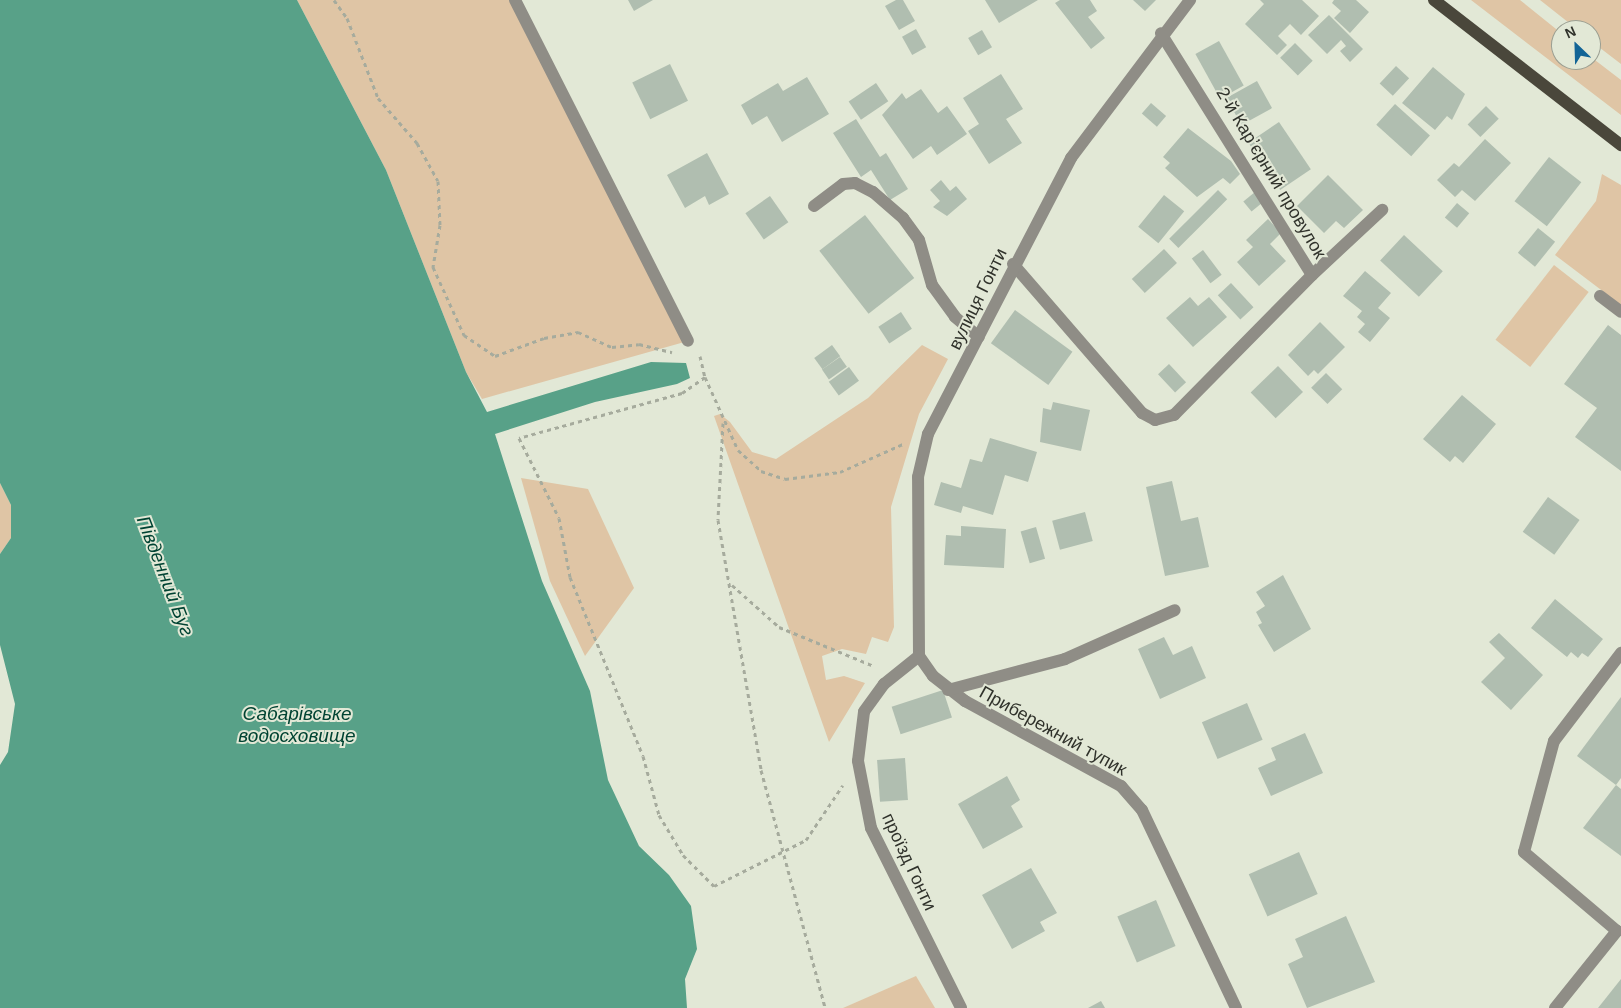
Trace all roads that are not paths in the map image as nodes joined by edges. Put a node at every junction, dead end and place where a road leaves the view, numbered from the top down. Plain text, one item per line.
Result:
1 (515, 0) edge
2 (1190, 0) edge
3 (1434, 0) edge
4 (1161, 33) junction
5 (1621, 144) edge
6 (814, 206) dead end
7 (1382, 210) dead end
8 (1013, 264) junction
9 (1312, 275) junction
10 (1600, 296) dead end
11 (1621, 312) edge
12 (980, 337) junction
13 (688, 341) road end
14 (1175, 610) dead end
15 (1621, 653) edge
16 (919, 656) junction
17 (948, 690) junction
18 (961, 1008) edge
19 (1236, 1008) edge
20 (1555, 1008) edge

1 - 13 street
2 - 4 street, вулиця Гонти
3 - 5 main road
4 - 8 street, вулиця Гонти
4 - 9 street, 2-й Карʼєрний провулок
6 - 12 street
7 - 9 street
8 - 9 street, 2-й Карʼєрний провулок
8 - 12 street, вулиця Гонти
10 - 11 street
12 - 16 street, вулиця Гонти
14 - 17 street
15 - 20 street
16 - 17 street, Прибережний тупик
16 - 18 street, проїзд Гонти
17 - 19 street, Прибережний тупик

